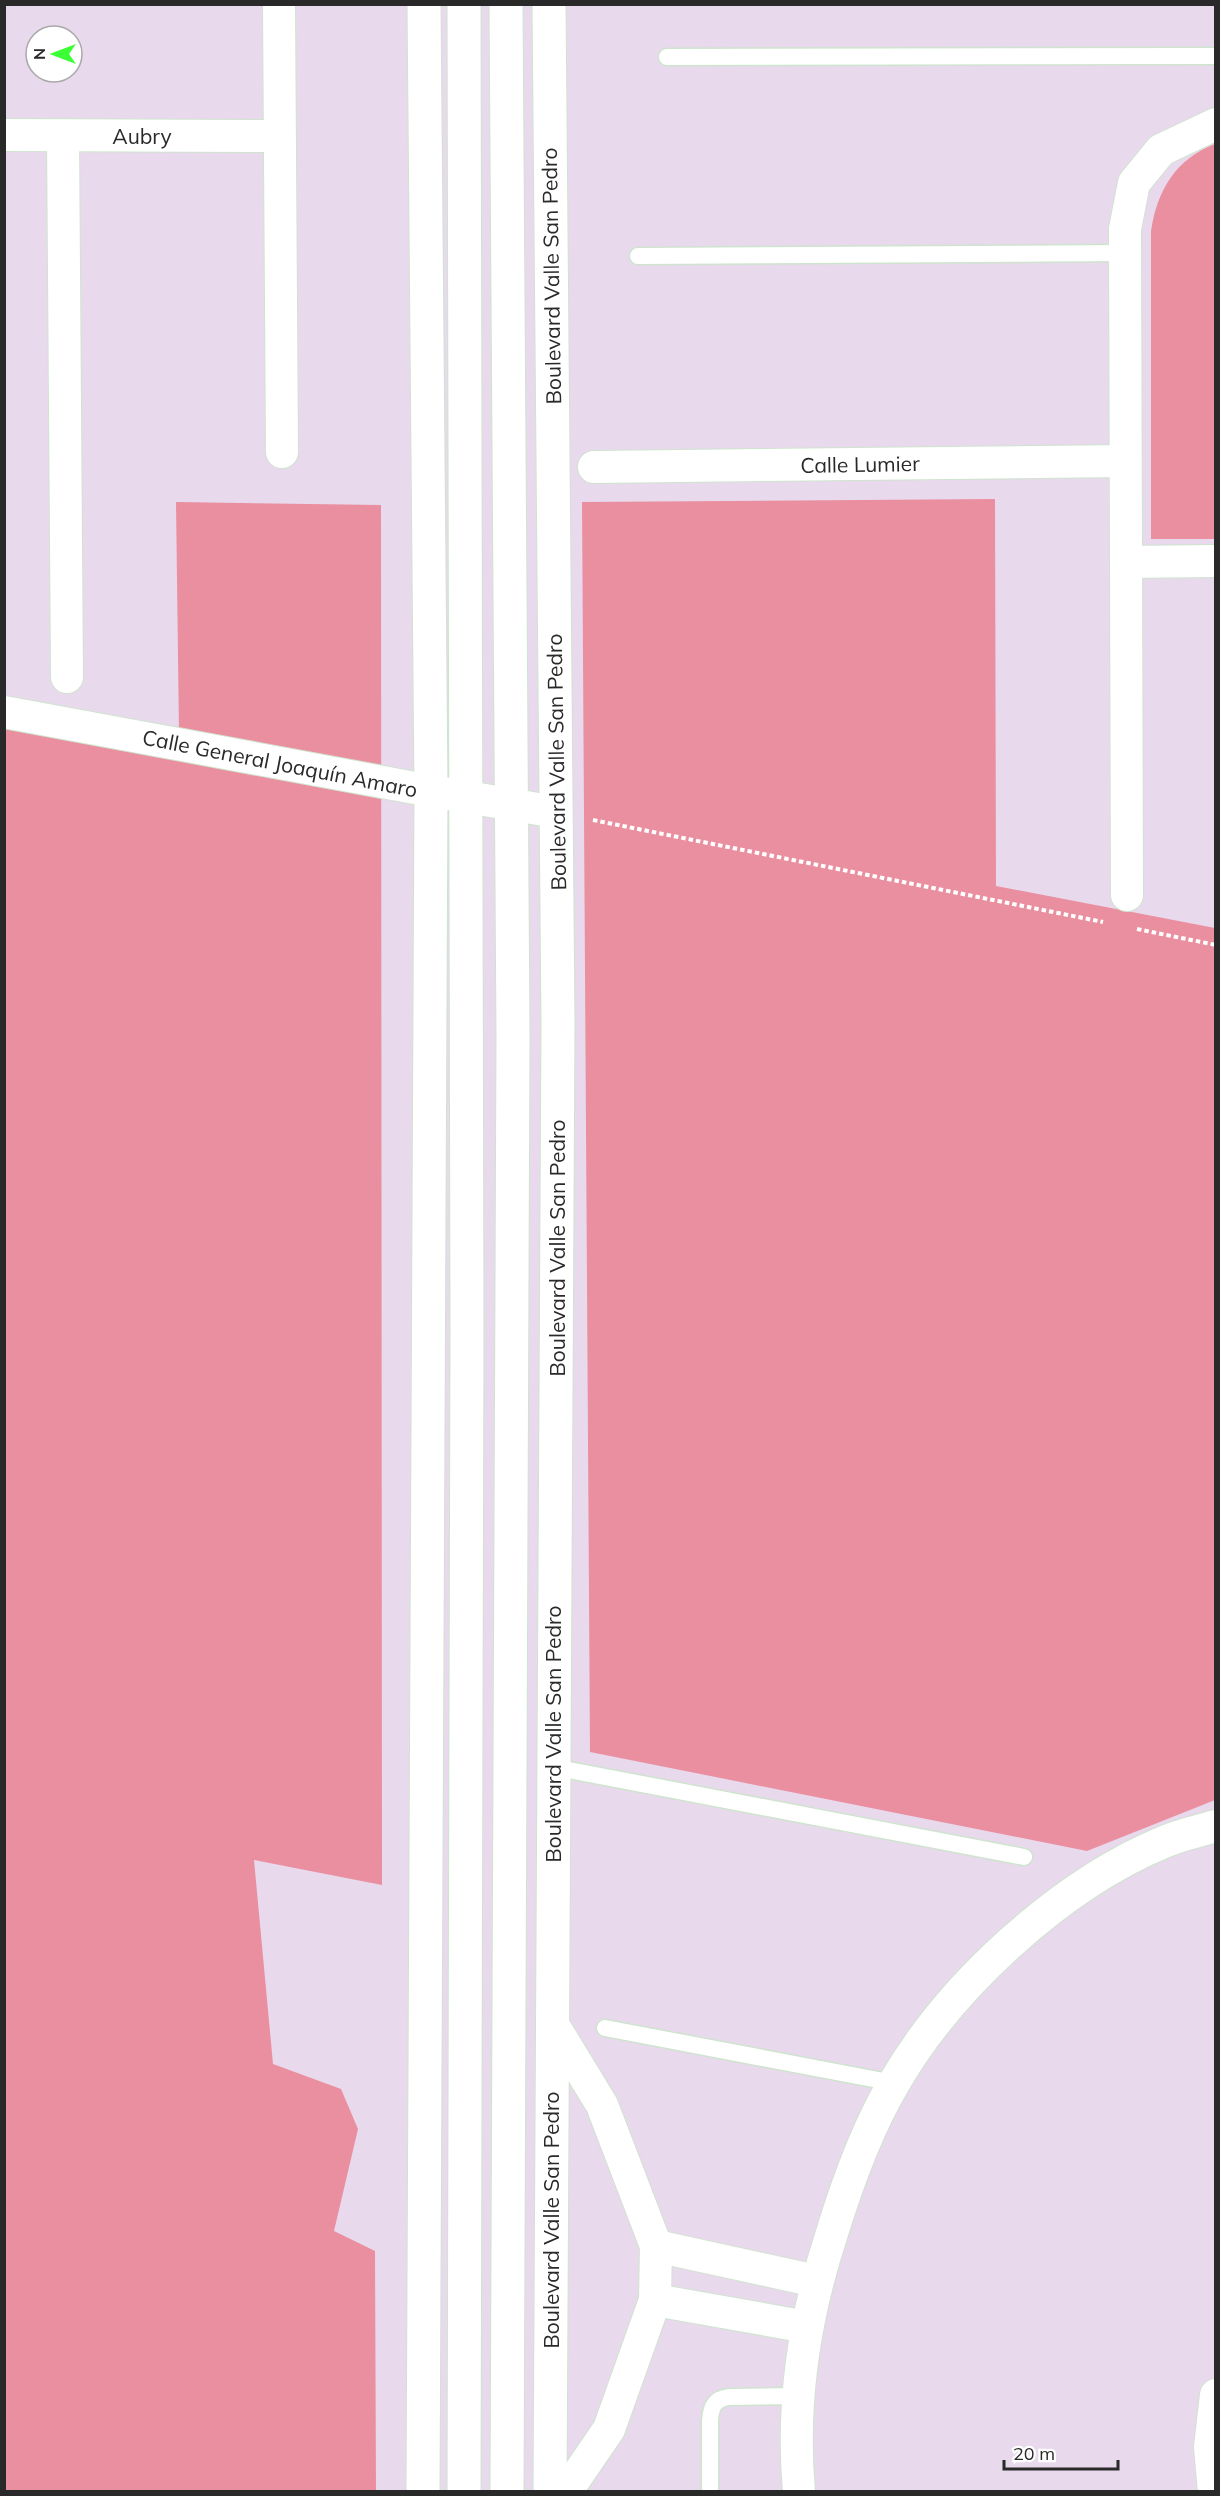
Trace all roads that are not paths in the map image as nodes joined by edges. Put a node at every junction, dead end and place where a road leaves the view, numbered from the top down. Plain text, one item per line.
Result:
1 (279, 4) edge
2 (424, 4) edge
3 (464, 4) edge
4 (506, 4) edge
5 (549, 4) edge
6 (1215, 56) edge
7 (667, 57) dead end
8 (1215, 124) edge
9 (465, 134) junction
10 (507, 134) junction
11 (549, 134) junction
12 (4, 135) edge
13 (425, 135) junction
14 (63, 136) junction
15 (279, 136) junction
16 (1125, 253) junction
17 (638, 256) dead end
18 (282, 452) dead end
19 (1125, 461) junction
20 (594, 467) dead end
21 (1215, 561) edge
22 (1126, 562) junction
23 (67, 677) dead end
24 (4, 712) edge
25 (431, 791) junction
26 (466, 796) junction
27 (512, 805) junction
28 (556, 812) junction
29 (1127, 896) dead end
30 (430, 1328) junction
31 (467, 1329) junction
32 (553, 1767) junction
33 (1215, 1826) edge
34 (1024, 1857) dead end
35 (552, 2023) junction
36 (605, 2028) dead end
37 (894, 2083) junction
38 (656, 2246) junction
39 (816, 2281) junction
40 (655, 2300) junction
41 (807, 2327) junction
42 (1215, 2395) edge
43 (799, 2396) junction
44 (423, 2492) edge
45 (464, 2492) edge
46 (507, 2492) edge
47 (550, 2492) edge
48 (566, 2492) edge
49 (710, 2492) edge
50 (799, 2492) edge
51 (1214, 2492) edge

1 - 15 street
2 - 13 main road
3 - 9 main road
4 - 10 main road, Boulevard Valle San Pedro
5 - 11 main road, Boulevard Valle San Pedro
6 - 7 lane
8 - 16 street
9 - 10 main road
9 - 13 main road
9 - 26 main road
10 - 11 main road
10 - 27 main road, Boulevard Valle San Pedro
11 - 28 main road, Boulevard Valle San Pedro
12 - 14 street, Aubry
13 - 25 main road
14 - 15 street, Aubry
14 - 23 street
15 - 18 street
16 - 17 lane
16 - 19 street
19 - 20 street, Calle Lumier
19 - 22 street
21 - 22 street
22 - 29 street
24 - 25 street, Calle General Joaquín Amaro
25 - 26 street, Calle General Joaquín Amaro
25 - 30 main road
26 - 27 street, Calle General Joaquín Amaro
26 - 31 main road
27 - 28 street, Calle General Joaquín Amaro
27 - 46 main road, Boulevard Valle San Pedro
28 - 32 main road, Boulevard Valle San Pedro
30 - 31 main road
30 - 44 main road
31 - 45 main road
32 - 34 lane
32 - 35 main road, Boulevard Valle San Pedro
33 - 37 street
35 - 38 street
35 - 47 main road, Boulevard Valle San Pedro
36 - 37 lane
37 - 39 street
38 - 39 street
38 - 40 street
39 - 41 street
40 - 41 street
40 - 48 street
41 - 43 street
42 - 51 street
43 - 49 lane
43 - 50 street

